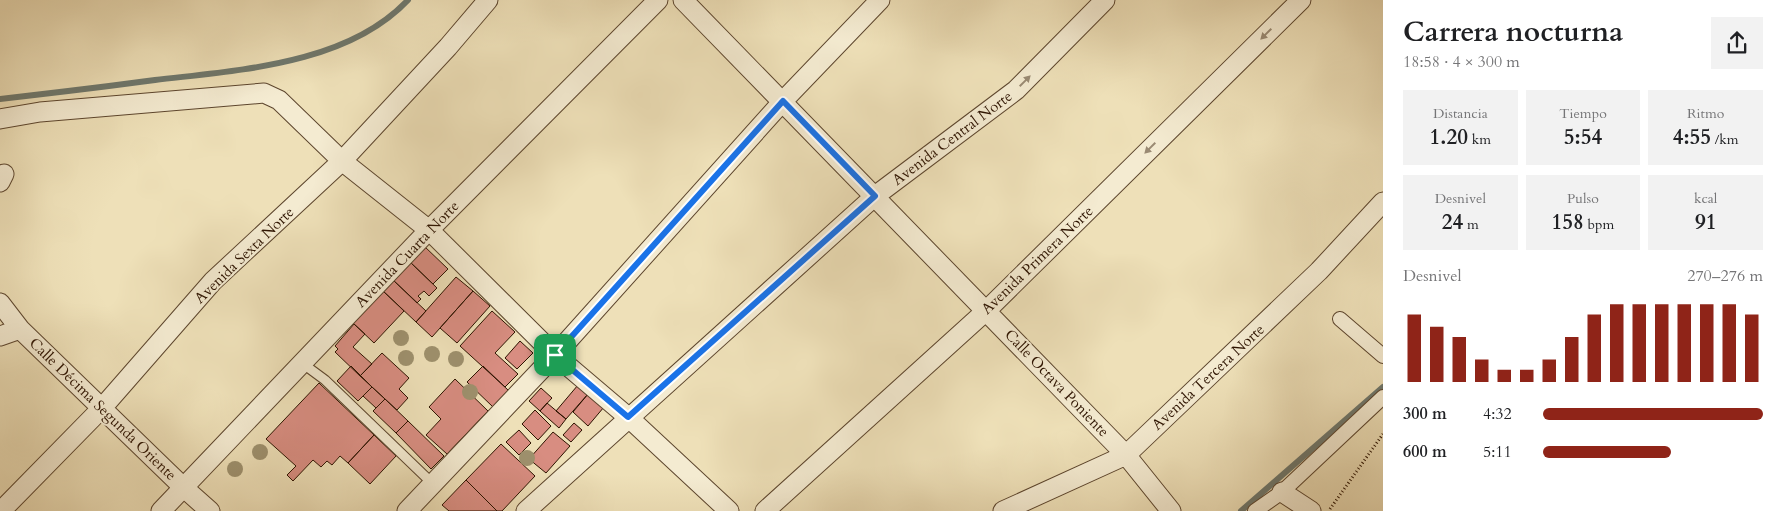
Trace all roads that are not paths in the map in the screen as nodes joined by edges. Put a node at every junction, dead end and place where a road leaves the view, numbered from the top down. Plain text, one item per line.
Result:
1 (488, 0) edge
2 (658, 0) edge
3 (683, 0) edge
4 (880, 0) edge
5 (1105, 0) edge
6 (1301, 0) edge
7 (783, 101) junction
8 (0, 119) edge
9 (342, 161) junction
10 (875, 196) junction
11 (1383, 202) edge
12 (429, 230) junction
13 (0, 303) edge
14 (987, 310) junction
15 (1340, 319) dead end
16 (20, 328) junction
17 (0, 336) edge
18 (555, 355) junction
19 (1382, 356) edge
20 (302, 363) junction
21 (1383, 397) edge
22 (102, 408) junction
23 (628, 417) junction
24 (1126, 455) junction
25 (433, 484) junction
26 (183, 488) junction
27 (1282, 492) junction
28 (1, 511) edge
29 (161, 511) edge
30 (210, 511) edge
31 (407, 511) edge
32 (526, 511) edge
33 (729, 511) edge
34 (765, 511) edge
35 (1003, 511) edge
36 (1171, 511) edge
37 (1255, 511) edge
38 (1312, 511) edge

1 - 9 street, Avenida Sexta Norte
2 - 12 street, Avenida Cuarta Norte
3 - 7 street, Calle Octava Poniente
4 - 7 street
10 -> 5 street, Avenida Central Norte
6 -> 14 street, Avenida Primera Norte
7 - 10 street, Calle Octava Poniente
7 - 18 street
8 - 9 street
9 - 12 street
9 - 22 street, Avenida Sexta Norte
10 - 14 street, Calle Octava Poniente
10 - 23 street, Avenida Central Norte
11 - 24 street, Avenida Tercera Norte
12 - 18 street
12 - 20 street, Avenida Cuarta Norte
13 - 16 street, Calle Décima Segunda Oriente
14 - 24 street, Calle Octava Poniente
14 - 34 street, Avenida Primera Norte
15 - 19 street
16 - 17 street
16 - 22 street, Calle Décima Segunda Oriente
18 - 23 street
18 - 25 street
20 - 25 lane
20 - 26 street, Avenida Cuarta Norte
21 - 27 street
22 - 26 street, Calle Décima Segunda Oriente
22 - 28 street, Avenida Sexta Norte
23 - 32 street, Avenida Central Norte
23 - 33 street
24 - 35 street, Avenida Tercera Norte
24 - 36 street, Calle Octava Poniente
25 - 31 street
26 - 29 street, Avenida Cuarta Norte
26 - 30 street, Calle Décima Segunda Oriente
27 - 37 street
27 - 38 street

